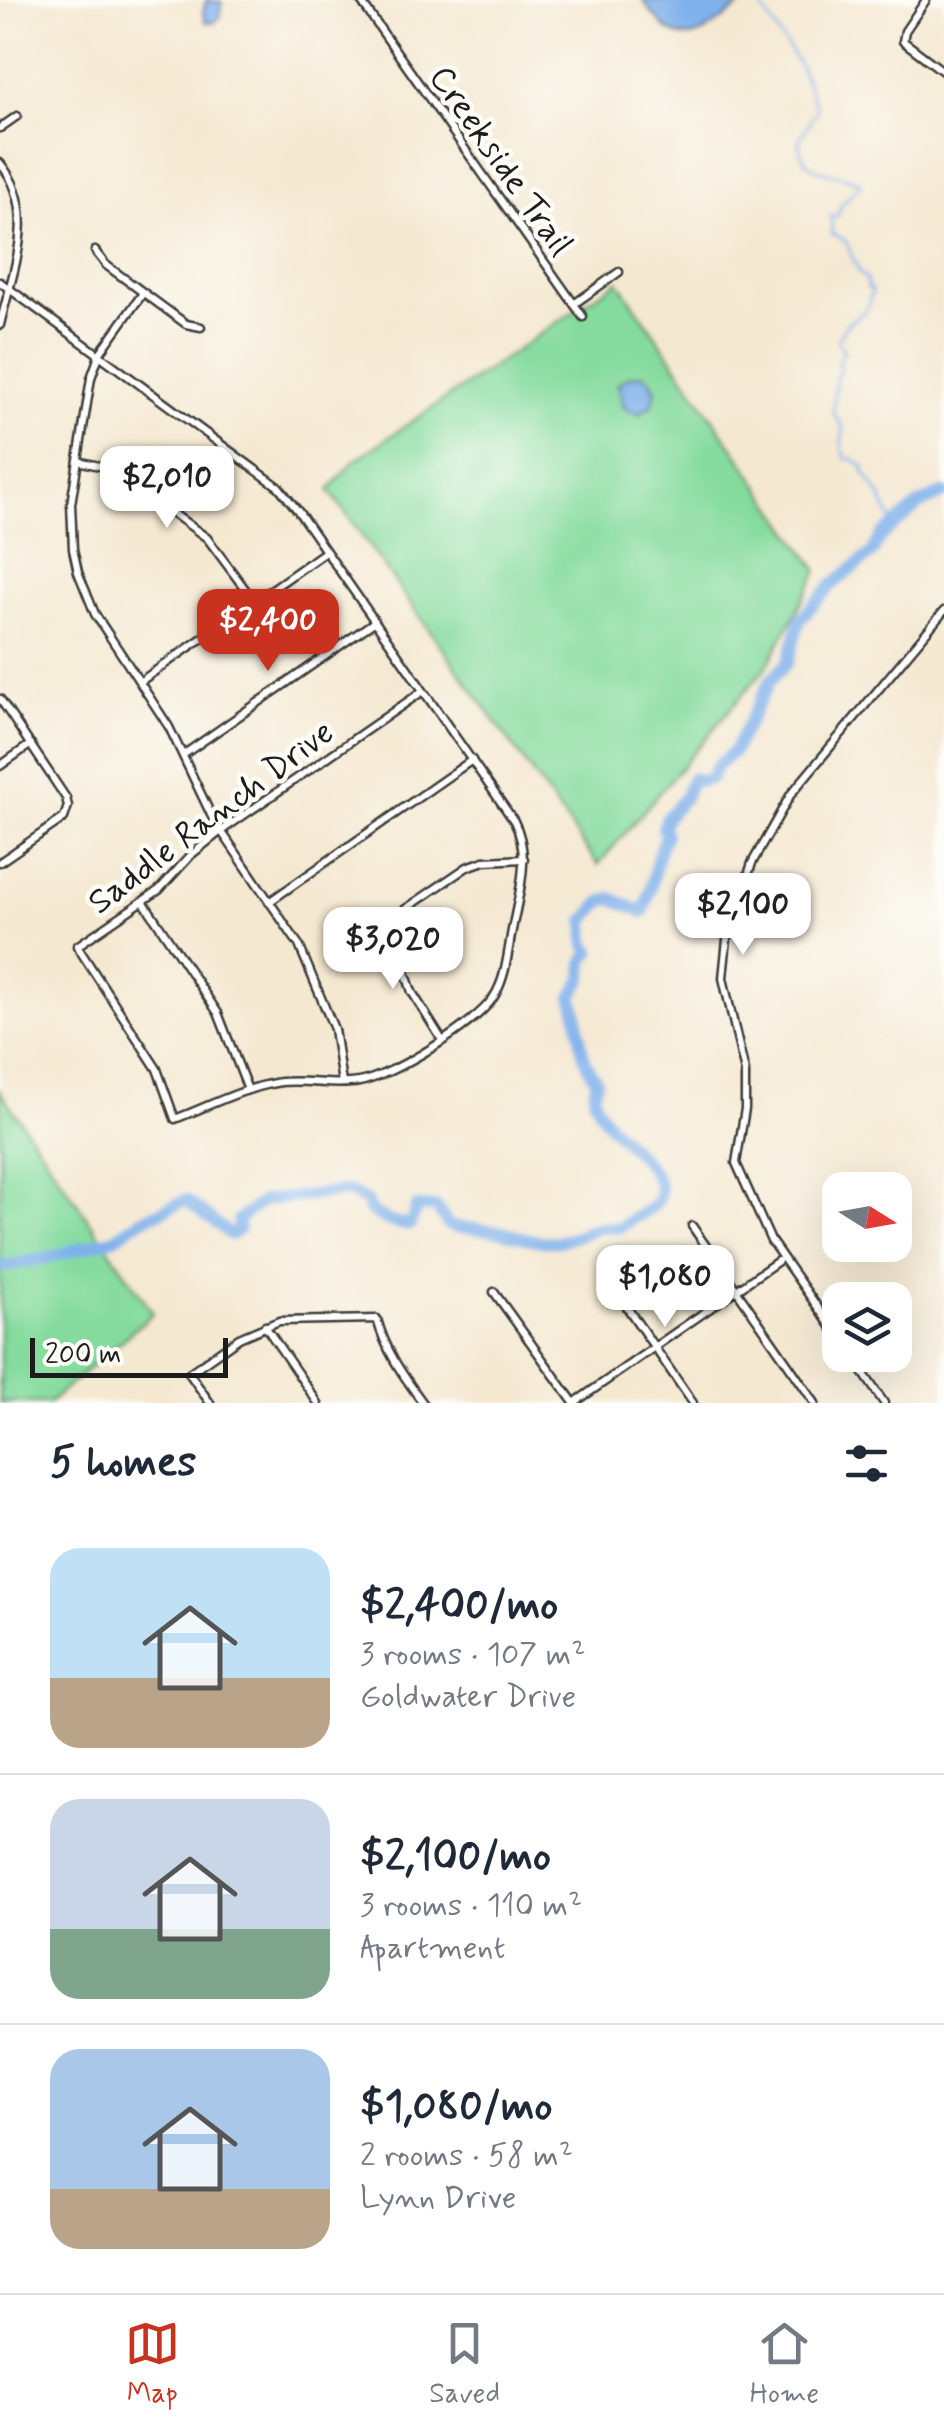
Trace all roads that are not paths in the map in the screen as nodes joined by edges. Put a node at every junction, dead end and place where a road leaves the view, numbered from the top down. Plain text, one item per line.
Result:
1 (360, 0) edge
2 (926, 0) edge
3 (944, 72) edge
4 (17, 116) dead end
5 (0, 128) edge
6 (0, 162) edge
7 (94, 252) dead end
8 (618, 272) dead end
9 (0, 282) edge
10 (8, 288) junction
11 (144, 293) junction
12 (574, 304) junction
13 (583, 317) dead end
14 (0, 325) edge
15 (201, 326) dead end
16 (100, 354) junction
17 (78, 461) junction
18 (325, 552) junction
19 (254, 601) junction
20 (944, 611) edge
21 (374, 622) junction
22 (140, 681) junction
23 (422, 690) junction
24 (0, 699) edge
25 (31, 744) junction
26 (183, 755) junction
27 (472, 760) junction
28 (0, 766) edge
29 (221, 831) junction
30 (524, 859) junction
31 (0, 862) edge
32 (143, 901) junction
33 (269, 902) junction
34 (442, 1040) junction
35 (342, 1083) junction
36 (248, 1090) junction
37 (692, 1226) dead end
38 (778, 1261) dead end
39 (606, 1278) dead end
40 (736, 1291) junction
41 (494, 1292) dead end
42 (822, 1314) edge
43 (264, 1326) junction
44 (654, 1347) junction
45 (863, 1372) edge
46 (210, 1403) edge
47 (318, 1403) edge
48 (423, 1403) edge
49 (574, 1403) edge
50 (693, 1403) edge
51 (815, 1403) edge
52 (884, 1403) edge

1 - 12 street, Creekside Trail
2 - 3 street
4 - 5 street
6 - 10 street
7 - 11 street
8 - 12 street, Creekside Trail
9 - 10 street
10 - 14 street
10 - 16 street
11 - 15 street
11 - 16 street
12 - 13 street
16 - 17 street
16 - 18 street
17 - 19 street
17 - 22 street
18 - 19 street
18 - 21 street
19 - 22 street
20 - 42 street
21 - 23 street
21 - 26 street
22 - 26 street
23 - 27 street
23 - 29 street, Saddle Ranch Drive
24 - 25 street
25 - 28 street
25 - 31 street
26 - 29 street
27 - 30 street
27 - 33 street
29 - 32 street, Saddle Ranch Drive
29 - 33 street
30 - 34 street
30 - 34 street
32 - 36 street
32 - 36 street, Saddle Ranch Drive
33 - 35 street
34 - 35 street
35 - 36 street
37 - 40 street
38 - 40 street
39 - 44 street
40 - 44 street
40 - 51 street
41 - 49 street
43 - 46 street
43 - 47 street
43 - 48 street
44 - 49 street
44 - 50 street
45 - 52 street

